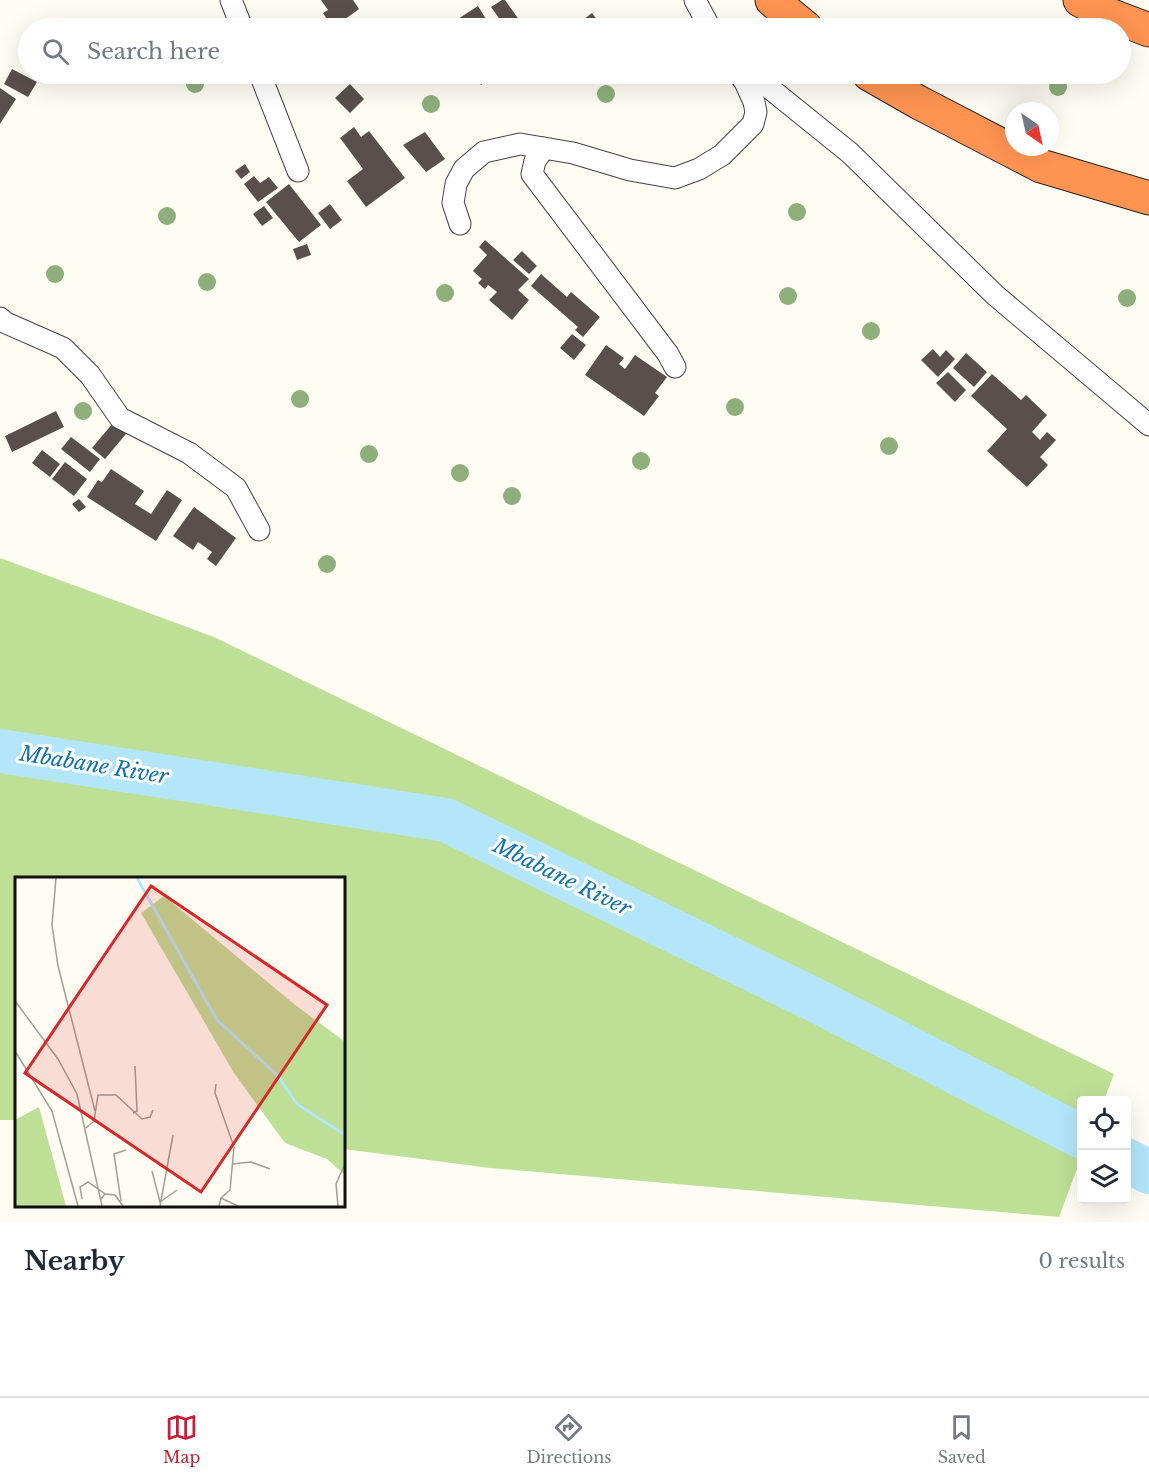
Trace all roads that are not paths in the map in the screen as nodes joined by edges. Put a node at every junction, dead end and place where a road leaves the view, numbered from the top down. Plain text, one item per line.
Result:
1 (231, 0) edge
2 (695, 0) edge
3 (772, 0) edge
4 (1080, 0) edge
5 (238, 18) edge
6 (705, 18) edge
7 (794, 18) edge
8 (1118, 18) edge
9 (1131, 23) edge
10 (1149, 30) edge
11 (264, 84) edge
12 (746, 84) edge
13 (764, 84) edge
14 (886, 84) edge
15 (544, 148) junction
16 (298, 171) dead end
17 (1149, 198) edge
18 (460, 224) dead end
19 (0, 318) edge
20 (675, 367) dead end
21 (1149, 425) edge
22 (259, 530) dead end

1 - 5 street
2 - 6 street
3 - 7 highway
4 - 8 highway
9 - 10 highway
11 - 16 street
12 - 15 street
13 - 21 street
14 - 17 highway
15 - 18 street
15 - 20 street
19 - 22 street

